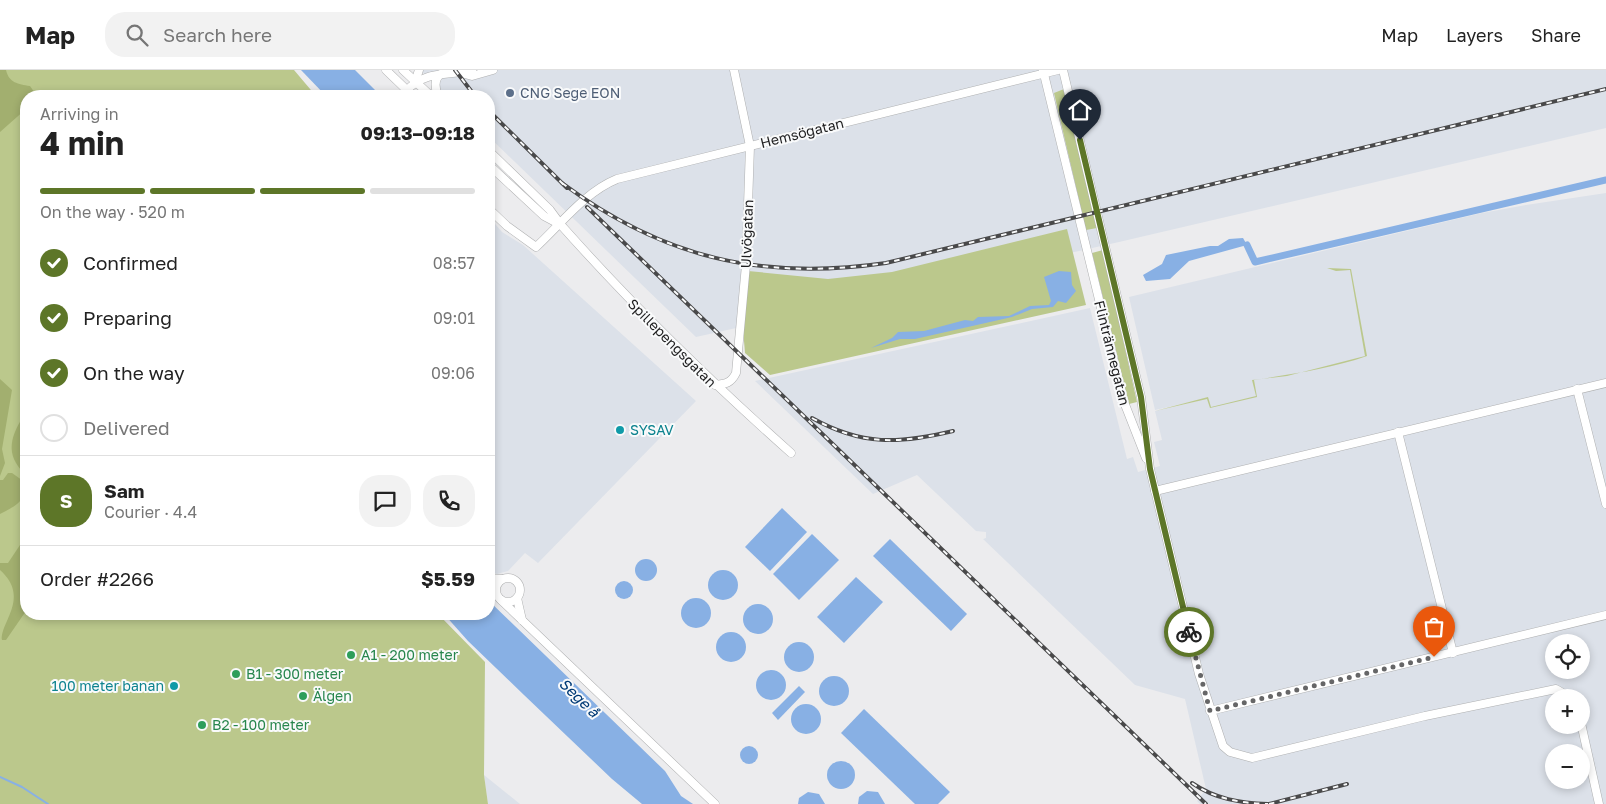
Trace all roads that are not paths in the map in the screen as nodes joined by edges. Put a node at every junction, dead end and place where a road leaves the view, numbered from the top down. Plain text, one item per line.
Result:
1 (386, 70) edge
2 (403, 70) edge
3 (419, 70) edge
4 (472, 70) edge
5 (493, 70) edge
6 (734, 70) edge
7 (1058, 70) edge
8 (1063, 70) edge
9 (457, 71) edge
10 (443, 72) junction
11 (1043, 72) edge
12 (415, 82) junction
13 (407, 90) edge
14 (411, 90) edge
15 (424, 90) edge
16 (436, 90) edge
17 (750, 146) junction
18 (495, 157) edge
19 (495, 171) edge
20 (495, 215) edge
21 (560, 225) junction
22 (1606, 382) edge
23 (715, 385) junction
24 (1577, 389) junction
25 (1398, 432) junction
26 (791, 454) dead end
27 (1150, 469) junction
28 (1155, 491) junction
29 (1606, 504) edge
30 (495, 578) edge
31 (502, 579) junction
32 (495, 592) edge
33 (498, 596) junction
34 (517, 598) junction
35 (1606, 615) edge
36 (523, 622) junction
37 (1453, 653) junction
38 (1545, 691) edge
39 (1210, 711) junction
40 (1584, 734) edge
41 (715, 804) edge
42 (1599, 804) edge

1 - 13 street
2 - 12 street
3 - 12 street
4 - 9 street
5 - 9 street
6 - 17 street, Ulvögatan
7 - 11 street, Hemsögatan
8 - 27 street, Flintrännegatan
9 - 10 street
10 - 12 street
10 - 16 street
11 - 17 street, Hemsögatan
11 - 27 street, Flintrännegatan
12 - 14 street
12 - 15 street
17 - 21 street, Hemsögatan
17 - 23 street, Ulvögatan
18 - 21 street, Spillepengsgatan
19 - 21 street, Spillepengsgatan
20 - 21 street, Hemsögatan
21 - 23 street, Spillepengsgatan
22 - 24 street
23 - 26 street, Spillepengsgatan
24 - 25 street
24 - 29 street
25 - 28 street
25 - 37 street
27 - 28 street
28 - 39 street
30 - 31 street
31 - 33 street
31 - 34 street
32 - 33 street
33 - 34 street
33 - 36 street
34 - 36 street
35 - 37 street
36 - 41 street
37 - 39 street
38 - 39 street
40 - 42 street

